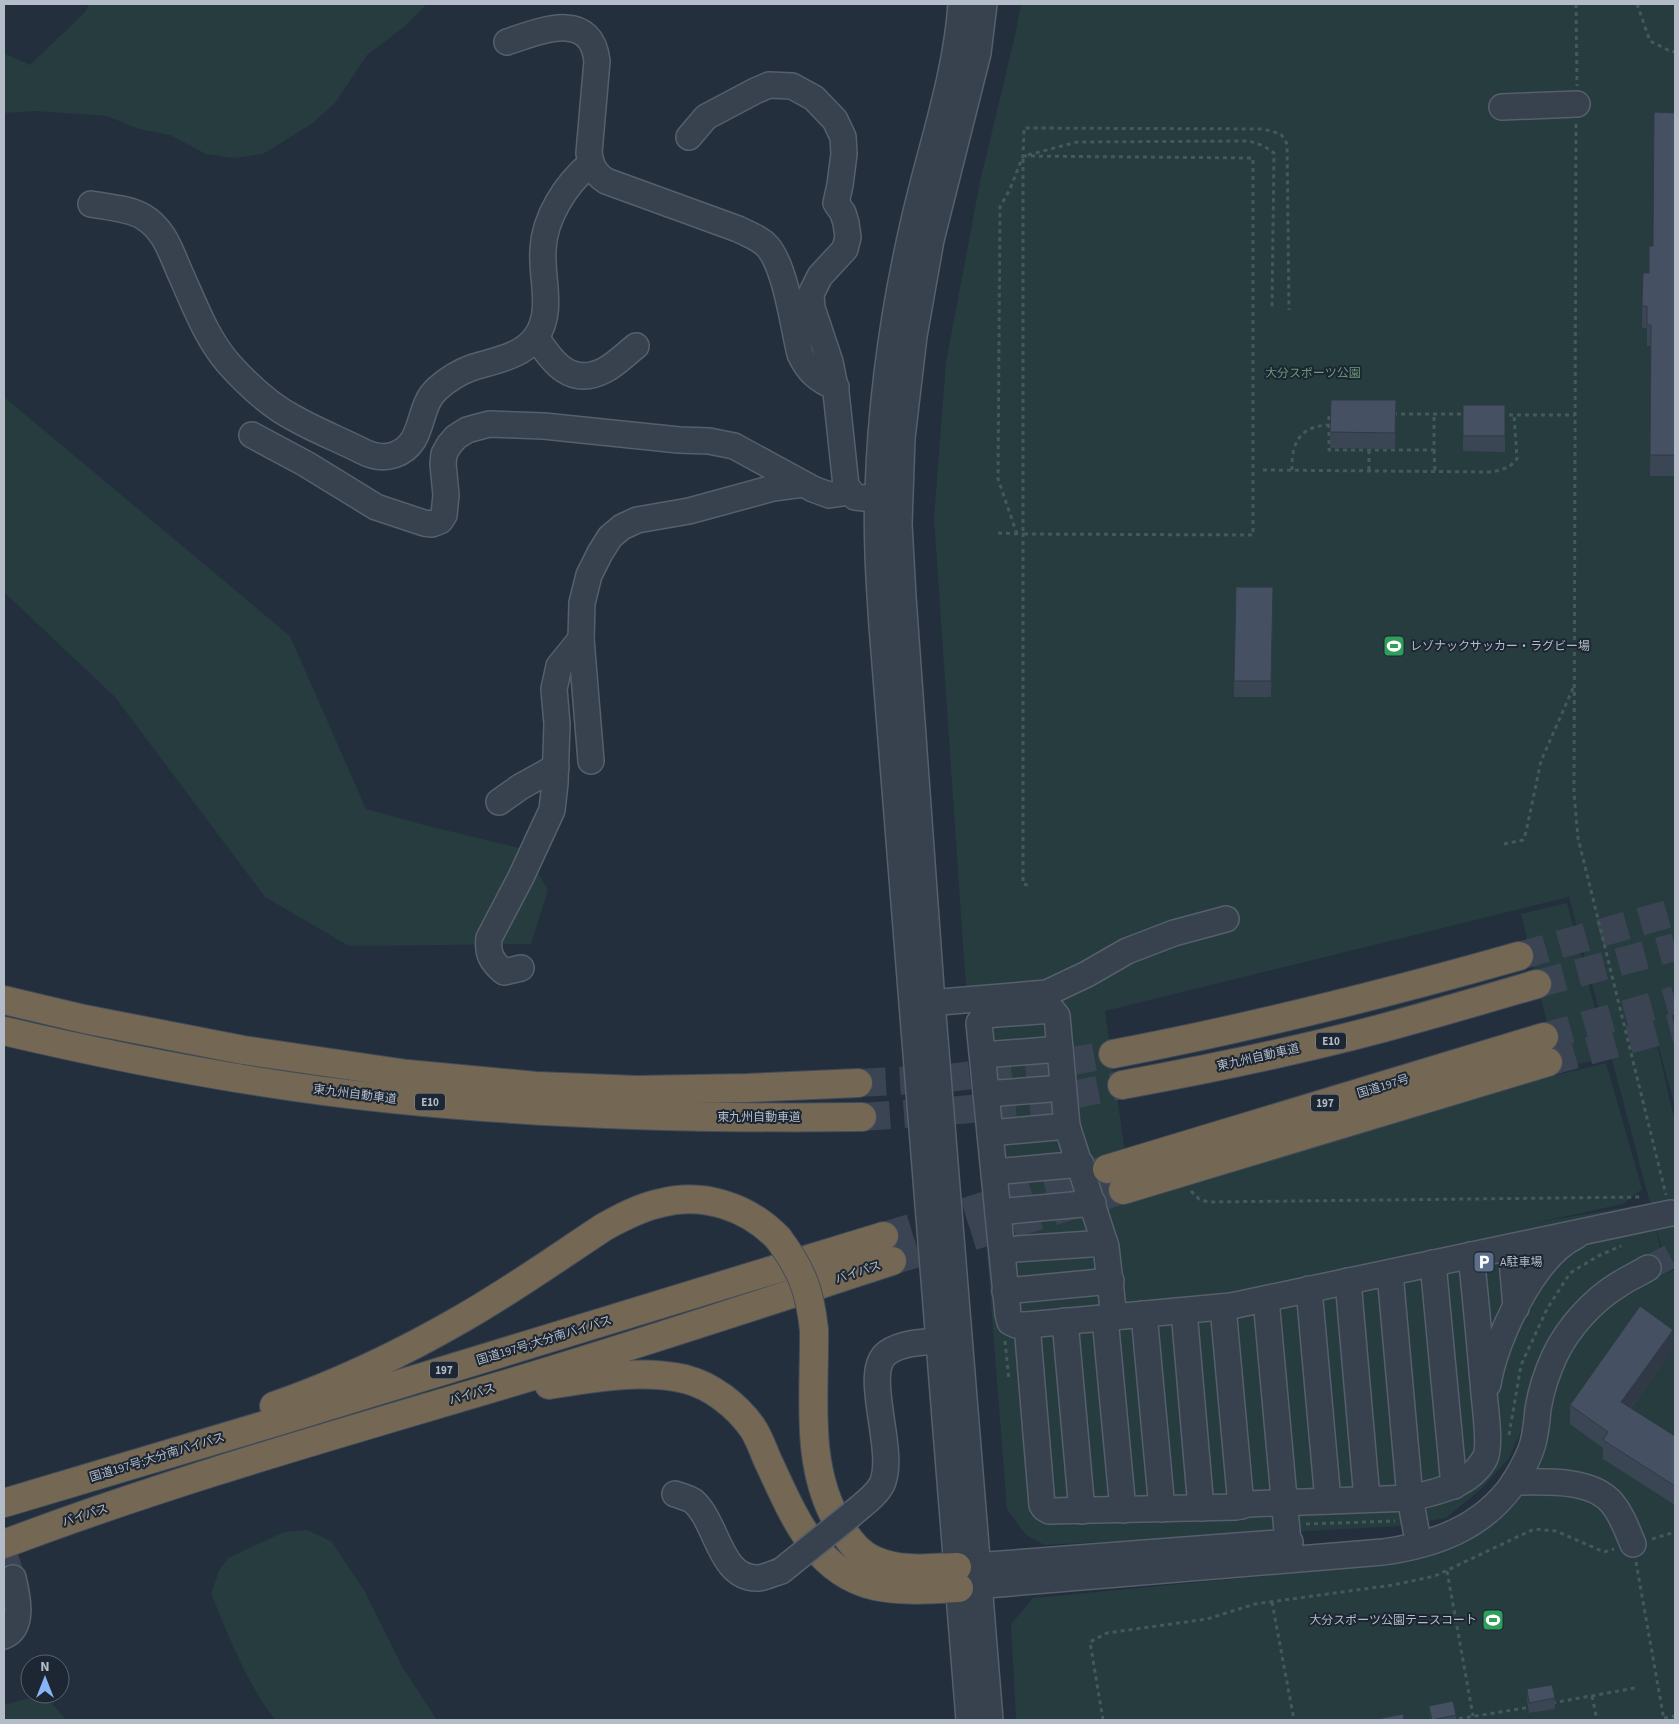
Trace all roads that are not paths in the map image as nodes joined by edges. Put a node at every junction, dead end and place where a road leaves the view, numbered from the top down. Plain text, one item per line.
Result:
1 (961, 4) edge
2 (984, 4) edge
3 (507, 42) dead end
4 (1576, 104) road end
5 (1502, 108) dead end
6 (689, 137) dead end
7 (590, 164) junction
8 (91, 204) dead end
9 (536, 337) junction
10 (636, 346) dead end
11 (836, 387) junction
12 (252, 435) dead end
13 (803, 484) junction
14 (850, 492) junction
15 (888, 501) junction
16 (581, 638) junction
17 (592, 760) dead end
18 (556, 767) junction
19 (500, 802) dead end
20 (1226, 919) dead end
21 (1519, 956) tunnel mouth
22 (521, 968) dead end
23 (1537, 984) tunnel mouth
24 (4, 1000) edge
25 (1048, 1002) junction
26 (922, 1003) junction
27 (4, 1031) edge
28 (1060, 1049) junction
29 (1546, 1049) tunnel mouth
30 (1113, 1054) tunnel mouth
31 (983, 1055) junction
32 (858, 1083) tunnel mouth
33 (1122, 1085) tunnel mouth
34 (1063, 1088) junction
35 (986, 1094) junction
36 (862, 1116) tunnel mouth
37 (1067, 1126) junction
38 (990, 1133) junction
39 (994, 1172) junction
40 (1103, 1174) junction
41 (1668, 1199) edge
42 (1093, 1203) junction
43 (998, 1212) junction
44 (1585, 1231) junction
45 (884, 1236) tunnel mouth
46 (1105, 1243) junction
47 (1511, 1247) junction
48 (1002, 1250) junction
49 (1472, 1255) junction
50 (892, 1261) tunnel mouth
51 (1433, 1263) junction
52 (1648, 1268) tunnel mouth
53 (1390, 1272) junction
54 (1111, 1281) junction
55 (1348, 1281) junction
56 (1006, 1290) junction
57 (1309, 1290) junction
58 (1266, 1299) junction
59 (1223, 1307) junction
60 (1516, 1308) junction
61 (1184, 1311) junction
62 (1144, 1314) junction
63 (1110, 1318) junction
64 (1065, 1321) junction
65 (1027, 1325) junction
66 (949, 1341) junction
67 (1485, 1407) junction
68 (1538, 1408) junction
69 (225, 1470) junction
70 (1514, 1482) junction
71 (1454, 1486) junction
72 (4, 1492) edge
73 (675, 1494) dead end
74 (1410, 1498) junction
75 (1367, 1499) junction
76 (1328, 1501) junction
77 (1284, 1502) junction
78 (4, 1503) edge
79 (1241, 1506) junction
80 (1201, 1508) junction
81 (1162, 1509) junction
82 (1123, 1510) junction
83 (1082, 1511) junction
84 (1416, 1530) junction
85 (1288, 1542) junction
86 (1637, 1543) road end
87 (4, 1544) edge
88 (968, 1576) junction
89 (13, 1578) tunnel mouth
90 (4, 1636) edge
91 (969, 1720) edge
92 (990, 1720) edge

1 - 15 street
2 - 15 street
3 - 7 street
4 - 5 street
6 - 11 street
7 - 9 street
7 - 11 street
8 - 9 street
9 - 10 street
11 - 14 street
12 - 13 street
13 - 14 street
13 - 16 street
14 - 15 street
15 - 26 street
16 - 17 street
16 - 18 street
18 - 19 street
18 - 22 street
20 - 25 street
21 - 30 highway
23 - 33 highway, 東九州自動車道 / E10
24 - 32 highway, E10
25 - 26 street
25 - 28 street
25 - 31 street
26 - 66 street
27 - 36 highway, 東九州自動車道 / E10
28 - 31 street
28 - 34 street
29 - 40 highway, 国道197号 / 197
31 - 35 street
34 - 35 street
34 - 37 street
35 - 38 street
37 - 38 street
37 - 40 street
38 - 39 street
39 - 40 street
39 - 43 street
40 - 42 street
41 - 44 street
42 - 43 street
42 - 46 street
43 - 48 street
44 - 47 street
44 - 60 street
45 - 78 highway, 国道197号;大分南バイパス / 197
46 - 48 street
46 - 54 street
47 - 49 street
47 - 60 street
48 - 56 street
49 - 51 street
49 - 67 street
50 - 69 highway, バイパス
51 - 53 street
51 - 71 street
52 - 68 street
53 - 55 street
53 - 74 street
54 - 56 street
54 - 63 street
55 - 57 street
55 - 75 street
56 - 65 street
57 - 58 street
57 - 76 street
58 - 59 street
58 - 77 street
59 - 61 street
59 - 79 street
60 - 67 street
61 - 62 street
61 - 80 street
62 - 63 street
62 - 81 street
63 - 64 street
63 - 82 street
64 - 65 street
64 - 83 street
65 - 83 street
66 - 73 street, bridge
66 - 88 street
67 - 71 street
68 - 70 street
68 - 84 street
69 - 87 highway, バイパス
69 - 88 highway
70 - 86 street
70 - 88 street
71 - 74 street
72 - 88 highway, bridge
74 - 75 street
74 - 84 street
75 - 76 street
76 - 77 street
77 - 79 street
77 - 85 street
79 - 80 street
80 - 81 street
81 - 82 street
82 - 83 street
84 - 85 street
85 - 88 street
88 - 91 street
88 - 92 street
89 - 90 street

